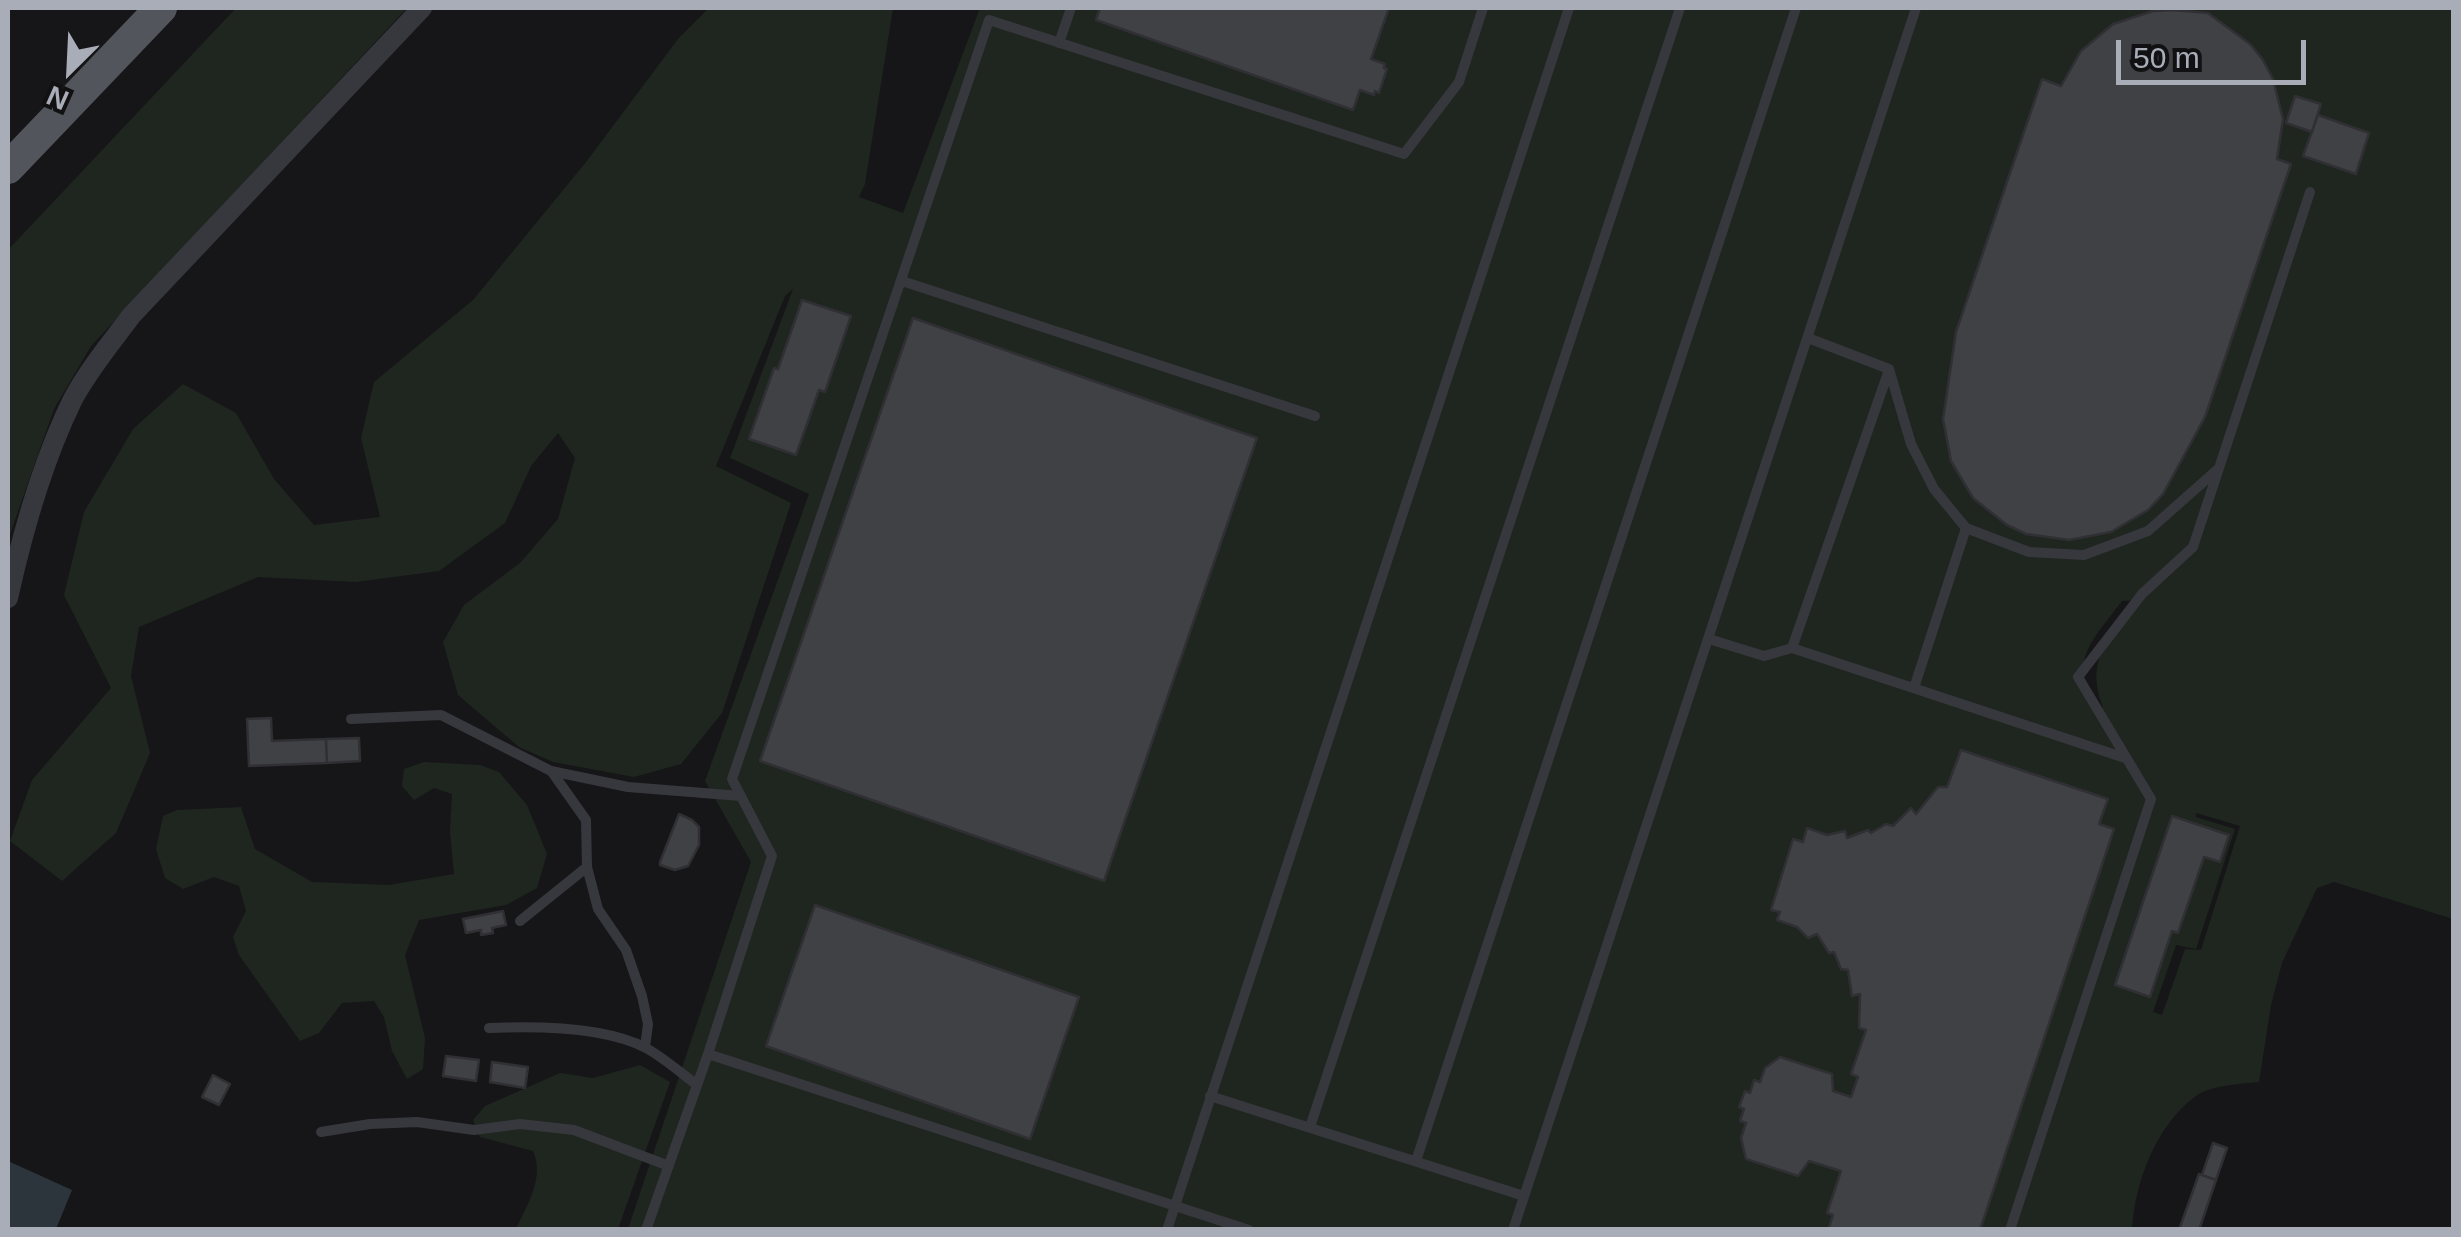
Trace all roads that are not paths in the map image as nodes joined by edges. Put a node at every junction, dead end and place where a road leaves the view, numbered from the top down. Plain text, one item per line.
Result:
1 (161, 8) edge
2 (422, 8) edge
3 (1071, 8) edge
4 (1483, 8) edge
5 (1569, 8) edge
6 (1680, 8) edge
7 (1796, 8) edge
8 (1916, 8) edge
9 (1059, 43) junction
10 (8, 166) edge
11 (2310, 192) dead end
12 (902, 281) junction
13 (1808, 338) junction
14 (1889, 369) junction
15 (1315, 416) dead end
16 (2219, 468) junction
17 (1966, 528) junction
18 (22, 534) junction
19 (8, 558) edge
20 (8, 598) edge
21 (1709, 639) junction
22 (1792, 648) junction
23 (1914, 688) junction
24 (351, 719) dead end
25 (2126, 758) junction
26 (552, 771) junction
27 (741, 796) junction
28 (587, 866) junction
29 (520, 921) dead end
30 (490, 1028) dead end
31 (645, 1048) junction
32 (708, 1054) junction
33 (698, 1085) junction
34 (1210, 1096) junction
35 (1310, 1127) junction
36 (321, 1132) dead end
37 (1416, 1161) junction
38 (669, 1166) junction
39 (1524, 1196) junction
40 (1176, 1204) junction
41 (646, 1230) edge
42 (1167, 1230) edge
43 (1248, 1230) edge
44 (1514, 1230) edge
45 (2010, 1230) edge

1 - 10 main road
2 - 18 street
3 - 9 lane
4 - 9 lane
5 - 34 lane
6 - 35 lane
7 - 37 lane
8 - 13 lane
9 - 12 lane
11 - 16 lane
12 - 15 lane
12 - 27 lane
13 - 14 lane
13 - 21 lane
14 - 17 lane
14 - 22 lane
16 - 17 lane
16 - 25 lane
17 - 23 lane
18 - 19 lane
18 - 20 street
21 - 22 lane
21 - 39 lane
22 - 23 lane
23 - 25 lane
24 - 26 lane
25 - 45 lane
26 - 27 lane
26 - 28 lane
27 - 32 lane
28 - 29 lane
28 - 31 lane
30 - 31 lane
31 - 33 lane
32 - 33 lane
32 - 40 lane
33 - 38 lane
34 - 35 lane
34 - 40 lane
35 - 37 lane
36 - 38 lane
37 - 39 lane
38 - 41 lane
39 - 44 lane
40 - 42 lane
40 - 43 lane

